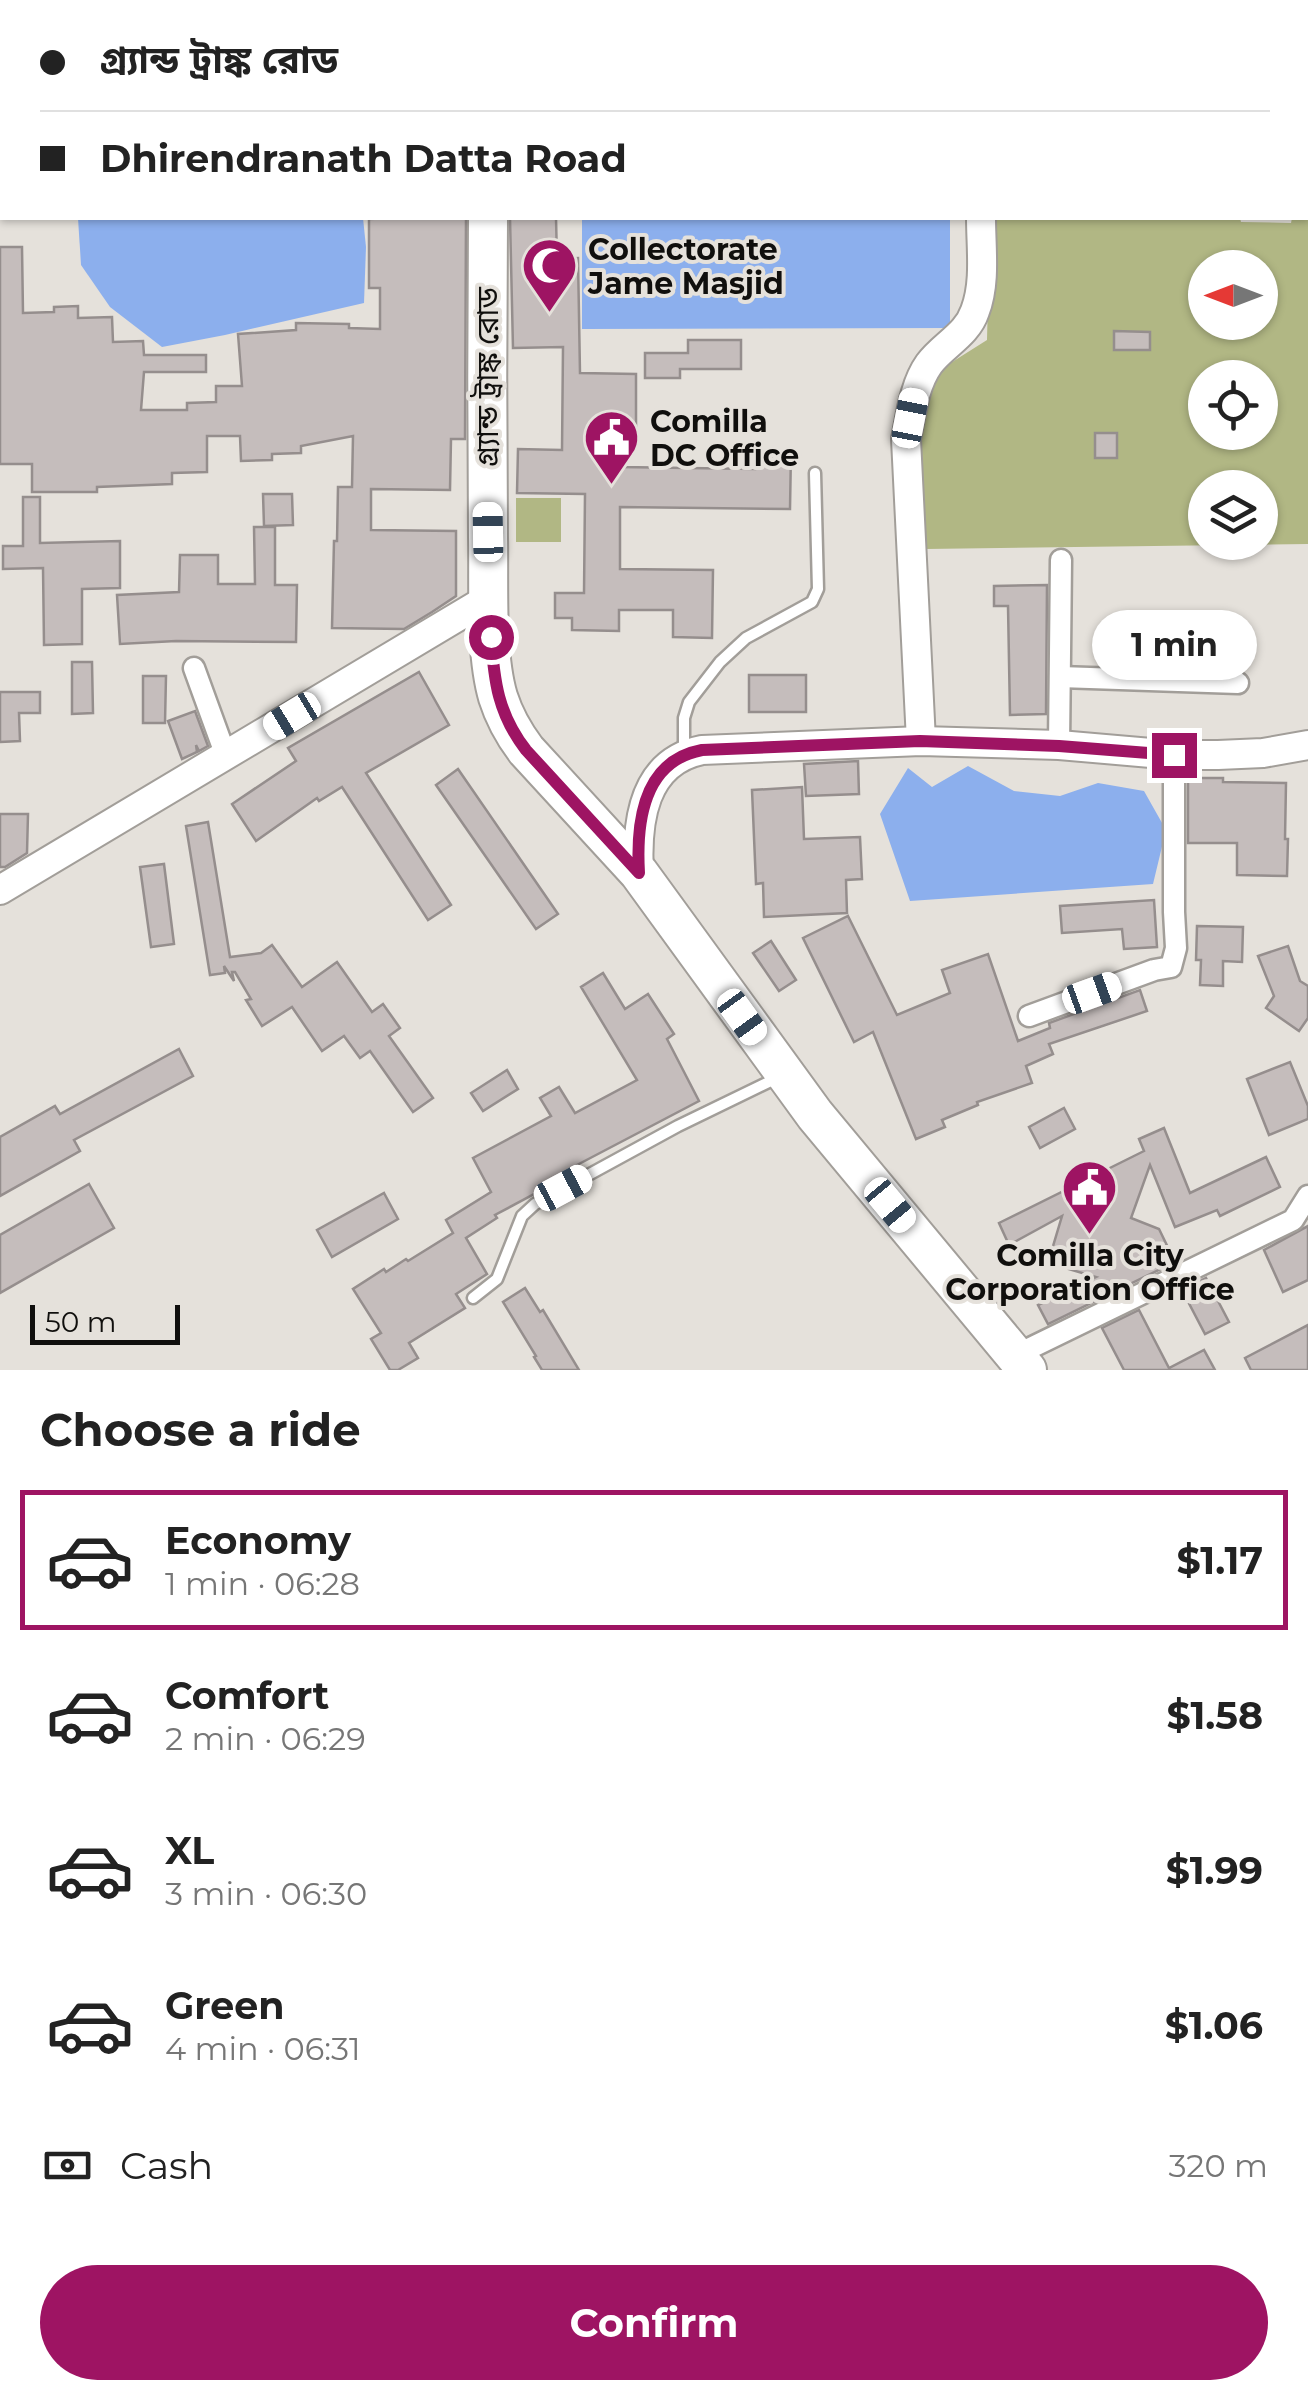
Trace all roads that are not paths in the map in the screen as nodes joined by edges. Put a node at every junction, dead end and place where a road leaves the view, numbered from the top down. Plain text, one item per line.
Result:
1 (488, 220) edge
2 (981, 220) edge
3 (816, 473) dead end
4 (1061, 560) dead end
5 (489, 598) junction
6 (194, 668) dead end
7 (1060, 677) junction
8 (1238, 684) dead end
9 (920, 741) junction
10 (1308, 745) edge
11 (1059, 746) junction
12 (684, 753) junction
13 (1174, 755) junction
14 (226, 756) junction
15 (639, 873) junction
16 (0, 890) edge
17 (1029, 1016) dead end
18 (784, 1074) junction
19 (1308, 1196) edge
20 (473, 1298) dead end
21 (1022, 1362) edge

1 - 5 highway, গ্র্যান্ড ট্রাঙ্ক রোড
2 - 9 street
3 - 12 lane
4 - 7 street
5 - 14 street
5 - 15 highway, গ্র্যান্ড ট্রাঙ্ক রোড
6 - 14 street
7 - 8 street
7 - 11 street
9 - 11 street
9 - 12 street
10 - 13 street
11 - 13 street
12 - 15 street
13 - 17 street
14 - 16 street
15 - 18 highway, গ্র্যান্ড ট্রাঙ্ক রোড
18 - 20 lane
18 - 21 highway, গ্র্যান্ড ট্রাঙ্ক রোড
19 - 21 street

